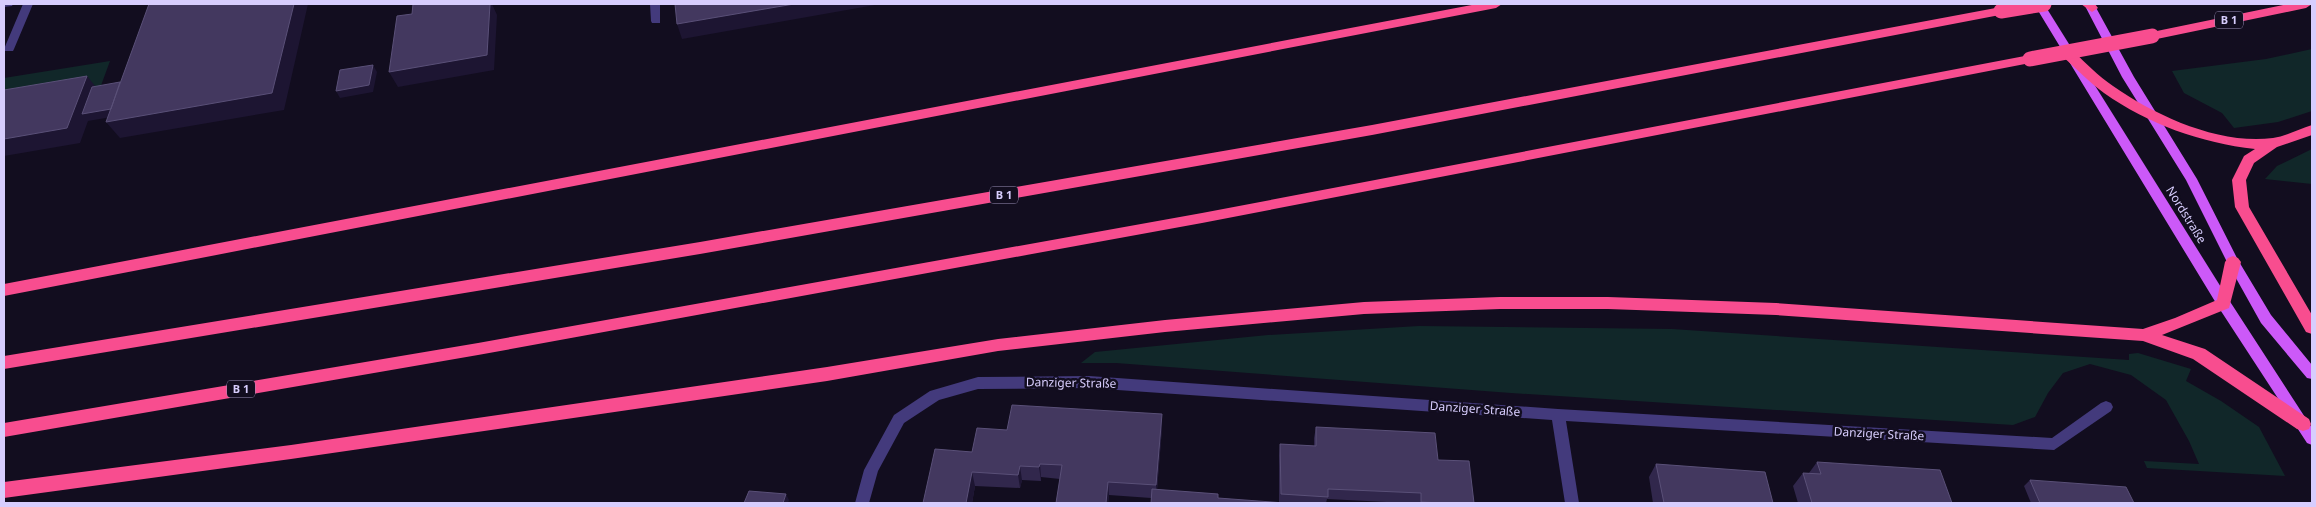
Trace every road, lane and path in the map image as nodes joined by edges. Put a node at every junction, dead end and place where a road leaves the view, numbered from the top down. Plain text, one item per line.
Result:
1 (4, 4) edge
2 (8, 4) edge
3 (28, 4) edge
4 (656, 4) edge
5 (1496, 4) edge
6 (2039, 4) edge
7 (2044, 4) edge
8 (2306, 4) edge
9 (2089, 5) edge
10 (656, 21) dead end
11 (9, 49) dead end
12 (2068, 54) junction
13 (2150, 114) junction
14 (2312, 130) edge
15 (2272, 144) junction
16 (2233, 262) junction
17 (4, 290) edge
18 (2224, 304) junction
19 (2312, 328) edge
20 (2143, 335) junction
21 (4, 363) edge
22 (2312, 374) edge
23 (2106, 407) dead end
24 (1558, 415) junction
25 (2303, 424) junction
26 (4, 430) edge
27 (2312, 439) edge
28 (4, 490) edge
29 (862, 503) edge
30 (1572, 503) edge

1 - 2 street
3 - 11 street
4 - 10 street
5 - 17 highway
6 - 12 main road, Nordstraße
7 - 21 highway, B 1, bridge
8 - 26 highway, B 1, bridge
9 - 13 main road, Nordstraße
12 - 13 highway
12 - 18 main road, Nordstraße
13 - 15 highway
13 - 16 main road, Nordstraße
14 - 15 highway
15 - 19 highway
16 - 18 highway
16 - 22 main road, Nordstraße
18 - 20 highway
18 - 25 main road, Nordstraße
20 - 25 highway
20 - 28 highway
23 - 24 street, Danziger Straße
24 - 29 street, Danziger Straße
24 - 30 street
25 - 27 main road, Nordstraße

